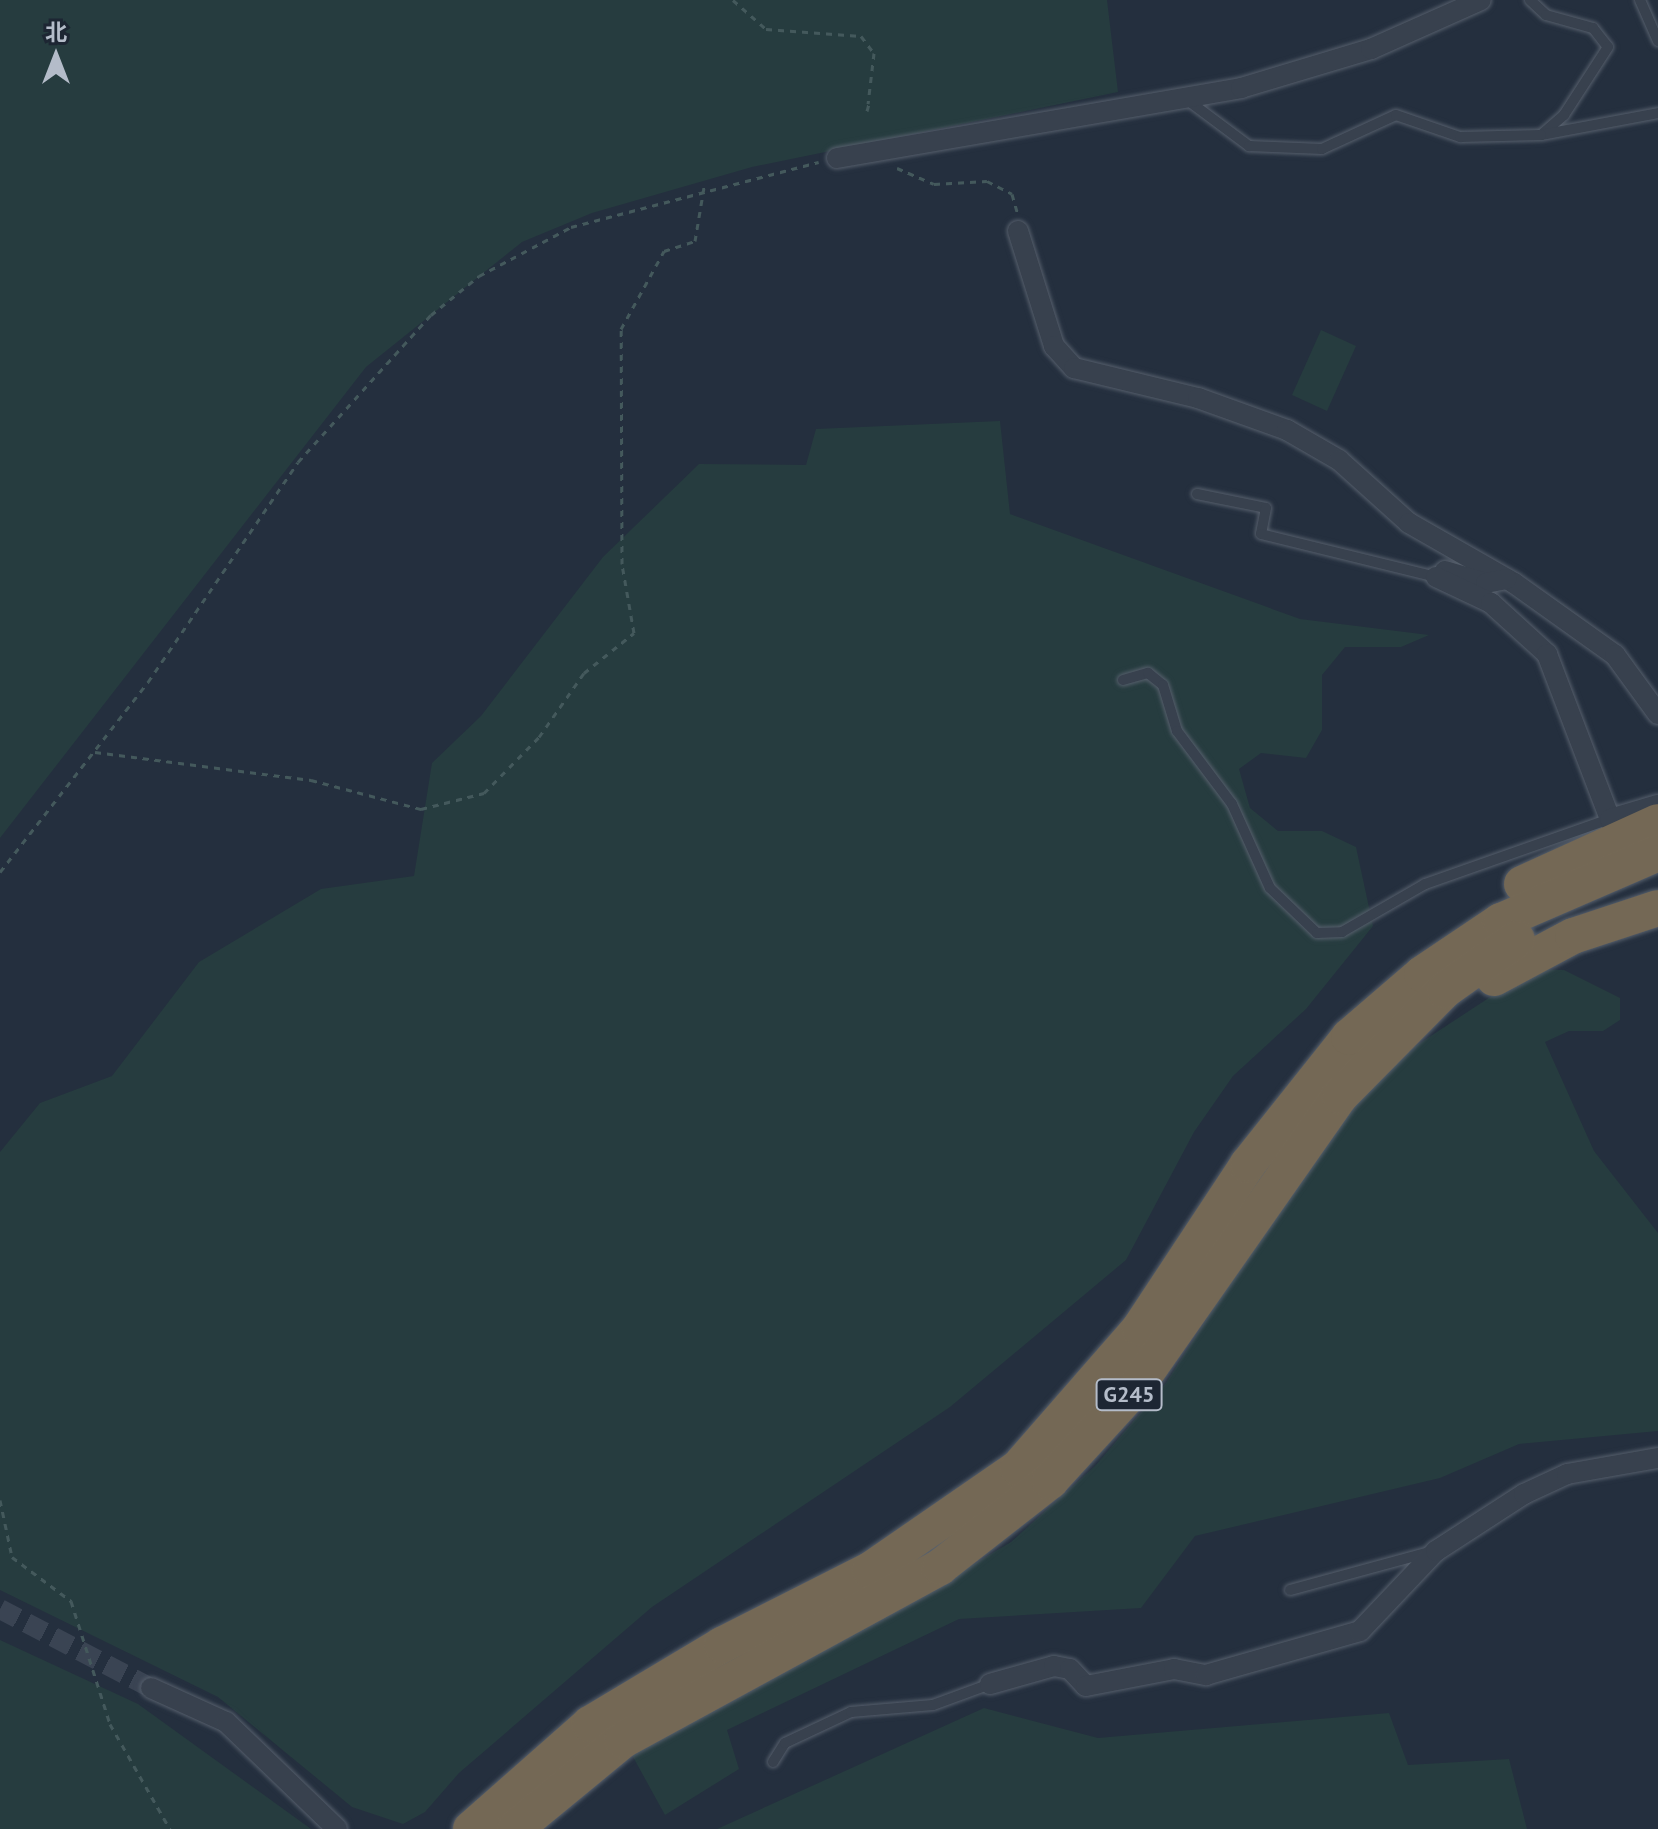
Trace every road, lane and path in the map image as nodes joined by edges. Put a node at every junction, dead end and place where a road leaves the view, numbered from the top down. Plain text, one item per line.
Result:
1 (733, 0) edge
2 (1481, 0) edge
3 (1530, 0) edge
4 (1640, 0) edge
5 (1658, 41) edge
6 (869, 98) junction
7 (1186, 99) junction
8 (868, 104) dead end
9 (867, 111) dead end
10 (1658, 113) edge
11 (1541, 135) junction
12 (879, 150) junction
13 (837, 158) joint
14 (704, 187) junction
15 (1018, 231) joint
16 (1197, 494) dead end
17 (1436, 577) junction
18 (1507, 579) junction
19 (1123, 680) dead end
20 (1658, 714) edge
21 (93, 751) junction
22 (1658, 805) edge
23 (1635, 833) edge
24 (0, 872) edge
25 (1658, 877) edge
26 (1658, 908) edge
27 (1360, 1049) junction
28 (1658, 1458) edge
29 (0, 1500) edge
30 (1436, 1551) junction
31 (1290, 1590) dead end
32 (990, 1684) joint
33 (151, 1688) tunnel mouth
34 (773, 1762) dead end
35 (170, 1829) edge
36 (337, 1829) edge
37 (471, 1829) edge
38 (515, 1829) edge

1 - 6 path
2 - 7 street
3 - 11 lane
4 - 5 lane
6 - 8 path
6 - 9 path
7 - 11 lane
7 - 12 street
10 - 11 lane
12 - 13 street
12 - 15 path
13 - 14 path
14 - 21 path
14 - 21 path
15 - 18 street
16 - 17 lane
17 - 18 street
17 - 23 street
18 - 20 street
19 - 23 lane
21 - 24 path
22 - 23 street
23 - 27 highway, G245
25 - 27 highway, G245
26 - 27 highway
27 - 37 highway, G245
27 - 38 highway, G245
28 - 30 street
29 - 35 path
30 - 31 lane
30 - 32 street
32 - 34 lane
33 - 36 street

